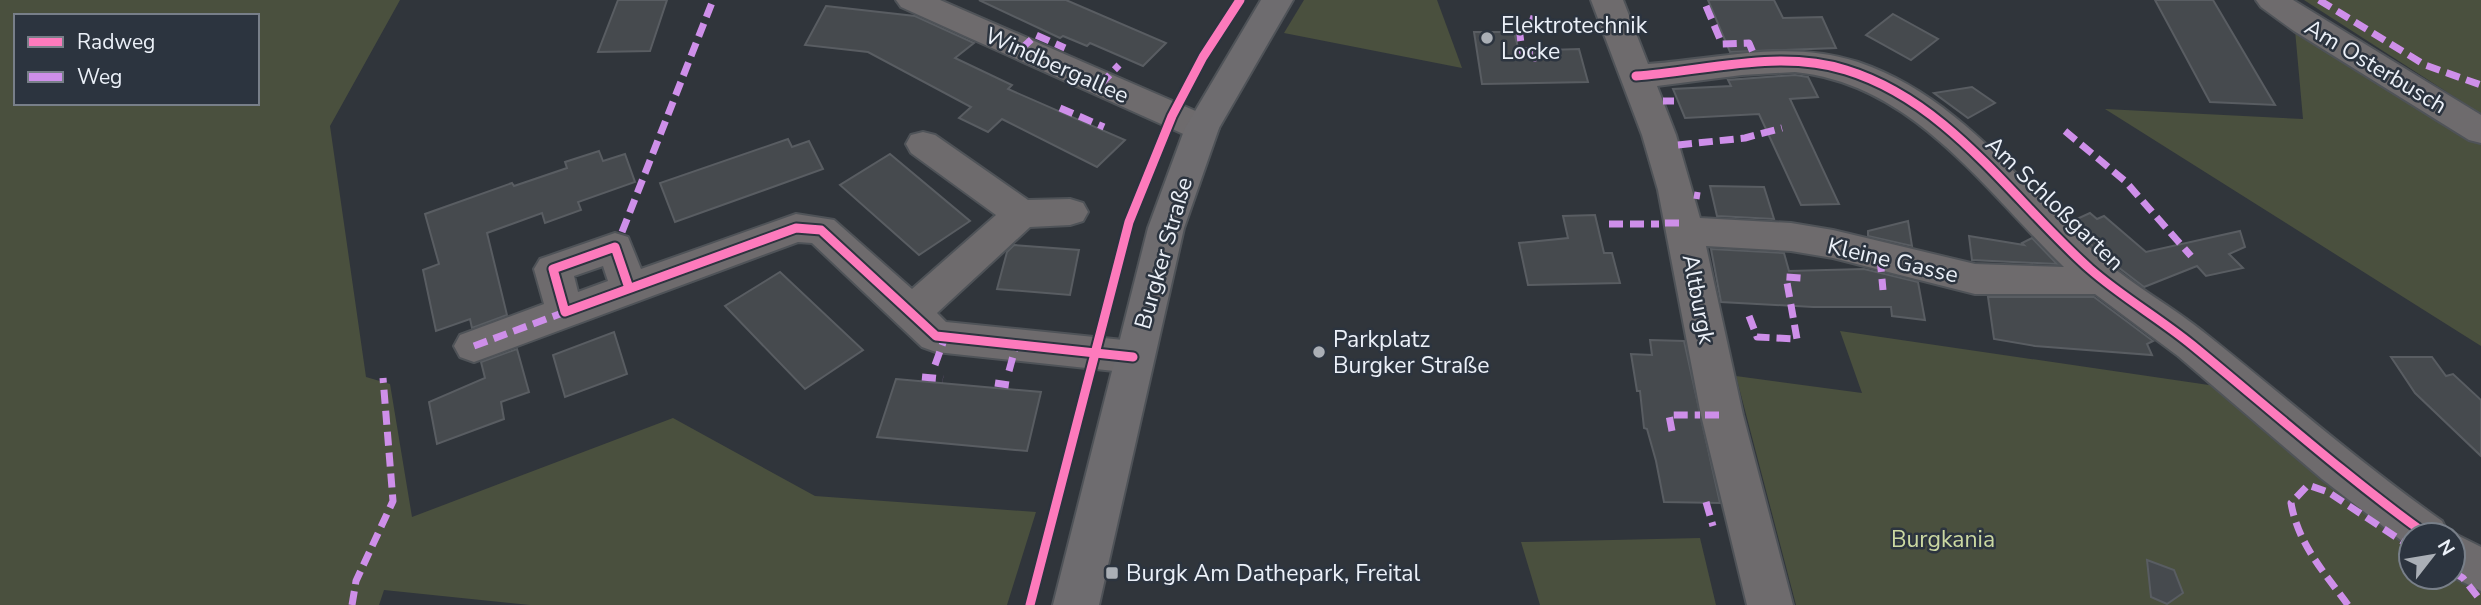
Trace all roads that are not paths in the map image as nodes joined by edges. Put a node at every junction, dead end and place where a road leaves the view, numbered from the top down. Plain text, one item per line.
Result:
1 (912, 0) edge
2 (1277, 0) edge
3 (1606, 0) edge
4 (2272, 0) edge
5 (1636, 76) junction
6 (1202, 128) junction
7 (2481, 131) edge
8 (923, 144) dead end
9 (1070, 212) dead end
10 (1021, 214) junction
11 (1686, 231) junction
12 (2100, 278) junction
13 (911, 313) junction
14 (474, 346) dead end
15 (1133, 357) junction
16 (2409, 521) edge
17 (1076, 605) edge
18 (1770, 605) edge

1 - 6 street, Windbergallee
2 - 6 main road, Burgker Straße
3 - 5 street, Altburgk
4 - 7 street, Am Osterbusch
5 - 11 street, Altburgk
5 - 12 street, Am Schloßgarten
6 - 15 main road, Burgker Straße
8 - 10 street
9 - 10 street
10 - 13 street
11 - 12 street, Kleine Gasse
11 - 18 street, Altburgk
12 - 16 street, Am Schloßgarten
13 - 14 street
13 - 15 street
15 - 17 main road, Burgker Straße

